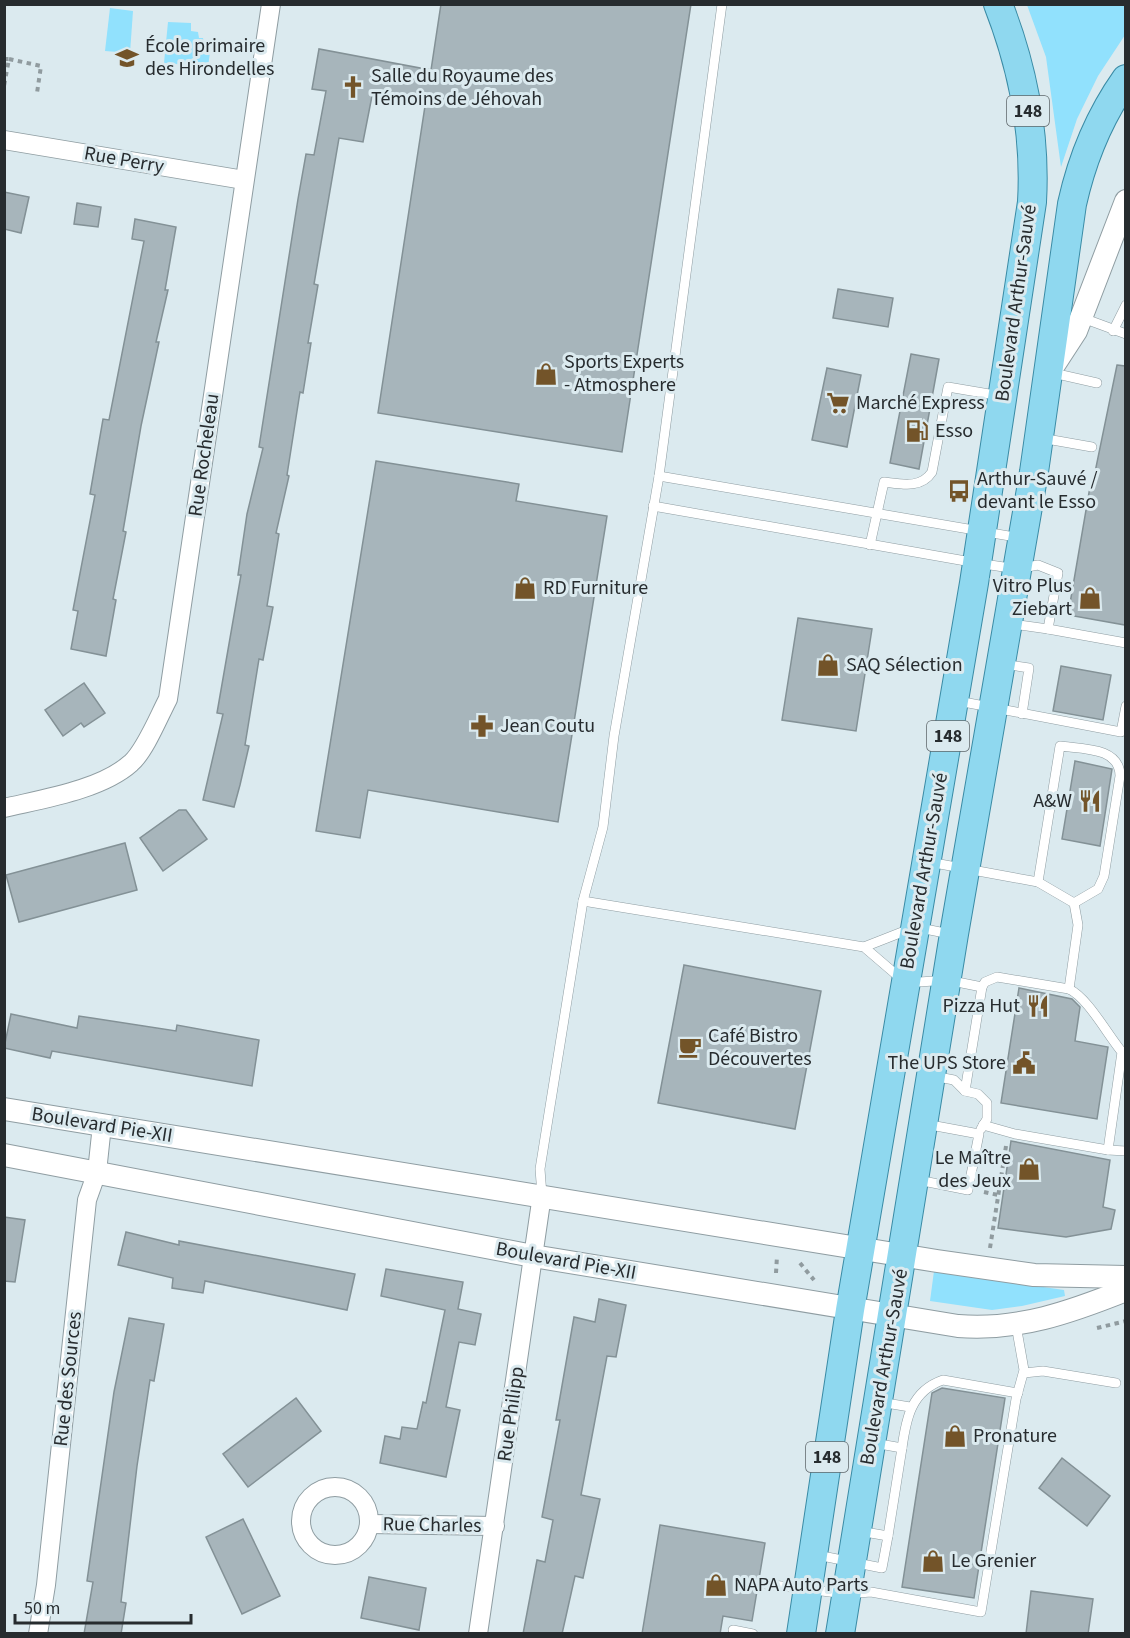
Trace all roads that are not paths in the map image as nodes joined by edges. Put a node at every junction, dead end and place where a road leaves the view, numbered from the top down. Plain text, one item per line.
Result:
1 (271, 4) edge
2 (722, 4) edge
3 (998, 4) edge
4 (1125, 79) edge
5 (4, 140) edge
6 (244, 180) junction
7 (1125, 201) edge
8 (1125, 305) edge
9 (1069, 313) junction
10 (1113, 331) junction
11 (1125, 334) edge
12 (1049, 372) junction
13 (1097, 383) dead end
14 (1003, 396) junction
15 (1039, 437) junction
16 (1092, 447) dead end
17 (658, 476) junction
18 (653, 506) junction
19 (877, 513) junction
20 (982, 531) junction
21 (1022, 539) junction
22 (870, 545) junction
23 (977, 563) junction
24 (1027, 567) junction
25 (1008, 624) junction
26 (1048, 628) junction
27 (1125, 643) edge
28 (1001, 664) junction
29 (954, 700) junction
30 (1125, 706) edge
31 (993, 709) junction
32 (1022, 714) junction
33 (4, 808) edge
34 (927, 861) junction
35 (965, 869) junction
36 (1038, 882) junction
37 (583, 901) junction
38 (1074, 903) junction
39 (915, 927) junction
40 (954, 934) junction
41 (864, 947) junction
42 (947, 980) junction
43 (906, 983) junction
44 (982, 987) junction
45 (1069, 989) junction
46 (1124, 1053) edge
47 (932, 1076) junction
48 (965, 1091) junction
49 (4, 1109) edge
50 (924, 1124) junction
51 (102, 1125) junction
52 (981, 1130) junction
53 (1108, 1150) junction
54 (1125, 1151) edge
55 (4, 1155) edge
56 (97, 1172) junction
57 (915, 1180) junction
58 (542, 1195) junction
59 (861, 1248) junction
60 (903, 1255) junction
61 (533, 1256) junction
62 (1125, 1277) edge
63 (1125, 1290) edge
64 (850, 1310) junction
65 (892, 1316) junction
66 (1016, 1325) junction
67 (1024, 1373) junction
68 (1116, 1383) dead end
69 (1018, 1393) junction
70 (878, 1402) junction
71 (910, 1407) junction
72 (871, 1443) junction
73 (902, 1448) junction
74 (369, 1524) dead end
75 (495, 1526) junction
76 (857, 1531) junction
77 (888, 1536) junction
78 (813, 1554) junction
79 (852, 1562) junction
80 (765, 1584) dead end
81 (808, 1588) junction
82 (846, 1594) junction
83 (733, 1630) dead end
84 (38, 1634) edge
85 (478, 1634) edge
86 (753, 1634) edge
87 (801, 1634) edge
88 (840, 1634) edge

1 - 6 street, Rue Rocheleau
2 - 17 lane
3 - 14 main road, Boulevard Arthur-Sauvé / 148
4 - 9 main road, Boulevard Arthur-Sauvé / 148
5 - 6 street, Rue Perry
6 - 33 street, Rue Rocheleau
7 - 9 street
8 - 10 lane
9 - 10 lane
9 - 12 main road, Boulevard Arthur-Sauvé / 148
10 - 11 lane
12 - 13 lane
12 - 15 main road, Boulevard Arthur-Sauvé / 148
14 - 19 lane
14 - 20 main road, Boulevard Arthur-Sauvé / 148
15 - 16 lane
15 - 21 main road, Boulevard Arthur-Sauvé / 148
17 - 18 lane
17 - 19 lane
18 - 22 lane
18 - 37 lane
19 - 20 lane
19 - 22 lane
20 - 21 lane
20 - 23 main road, Boulevard Arthur-Sauvé / 148
21 - 24 main road, Boulevard Arthur-Sauvé / 148
22 - 23 lane
23 - 24 lane
23 - 29 main road, Boulevard Arthur-Sauvé / 148
24 - 25 main road, Boulevard Arthur-Sauvé / 148
24 - 26 lane
25 - 26 lane
25 - 28 main road, Boulevard Arthur-Sauvé / 148
26 - 27 lane
28 - 31 main road, Boulevard Arthur-Sauvé / 148
28 - 32 lane
29 - 31 lane
29 - 34 main road, Boulevard Arthur-Sauvé / 148
30 - 32 lane
31 - 32 lane
31 - 35 main road, Boulevard Arthur-Sauvé / 148
34 - 35 lane
34 - 39 main road, Boulevard Arthur-Sauvé / 148
35 - 36 lane
35 - 40 main road, Boulevard Arthur-Sauvé / 148
36 - 38 lane
36 - 38 lane
37 - 41 lane
37 - 58 lane
38 - 45 lane
39 - 40 lane
39 - 41 lane
39 - 43 main road, Boulevard Arthur-Sauvé / 148
40 - 42 main road, Boulevard Arthur-Sauvé / 148
41 - 43 lane
42 - 43 lane
42 - 44 lane
42 - 47 main road, Boulevard Arthur-Sauvé / 148
43 - 59 main road, Boulevard Arthur-Sauvé / 148
44 - 45 lane
44 - 48 lane
45 - 46 lane
46 - 53 lane
47 - 48 lane
47 - 50 main road, Boulevard Arthur-Sauvé / 148
48 - 52 lane
49 - 51 street, Boulevard Pie-XII
50 - 52 lane
50 - 57 main road, Boulevard Arthur-Sauvé / 148
51 - 56 street, Rue des Sources
51 - 58 street, Boulevard Pie-XII
52 - 53 lane
52 - 57 lane
53 - 54 lane
55 - 56 street, Boulevard Pie-XII
56 - 61 street, Boulevard Pie-XII
56 - 84 street, Rue des Sources
57 - 60 main road, Boulevard Arthur-Sauvé / 148
58 - 59 street, Boulevard Pie-XII
58 - 61 street, Rue Philipp
59 - 60 street, Boulevard Pie-XII
59 - 64 main road, Boulevard Arthur-Sauvé / 148
60 - 62 street, Boulevard Pie-XII
60 - 65 main road, Boulevard Arthur-Sauvé / 148
61 - 64 street, Boulevard Pie-XII
61 - 75 street, Rue Philipp
63 - 66 street, Boulevard Pie-XII
64 - 65 street, Boulevard Pie-XII
64 - 78 main road, Boulevard Arthur-Sauvé / 148
65 - 66 street, Boulevard Pie-XII
65 - 70 main road, Boulevard Arthur-Sauvé / 148
66 - 67 lane
67 - 68 lane
67 - 69 lane
69 - 71 lane
69 - 82 lane
70 - 71 lane
70 - 72 main road, Boulevard Arthur-Sauvé / 148
71 - 73 lane
72 - 73 lane
72 - 76 main road, Boulevard Arthur-Sauvé / 148
73 - 77 lane
74 - 75 street, Rue Charles
75 - 85 street, Rue Philipp
76 - 77 lane
76 - 79 main road, Boulevard Arthur-Sauvé / 148
77 - 79 lane
78 - 79 lane
78 - 81 main road, Boulevard Arthur-Sauvé / 148
79 - 82 main road, Boulevard Arthur-Sauvé / 148
80 - 81 lane
81 - 82 lane
81 - 87 main road, Boulevard Arthur-Sauvé / 148
82 - 88 main road, Boulevard Arthur-Sauvé / 148
83 - 86 lane

